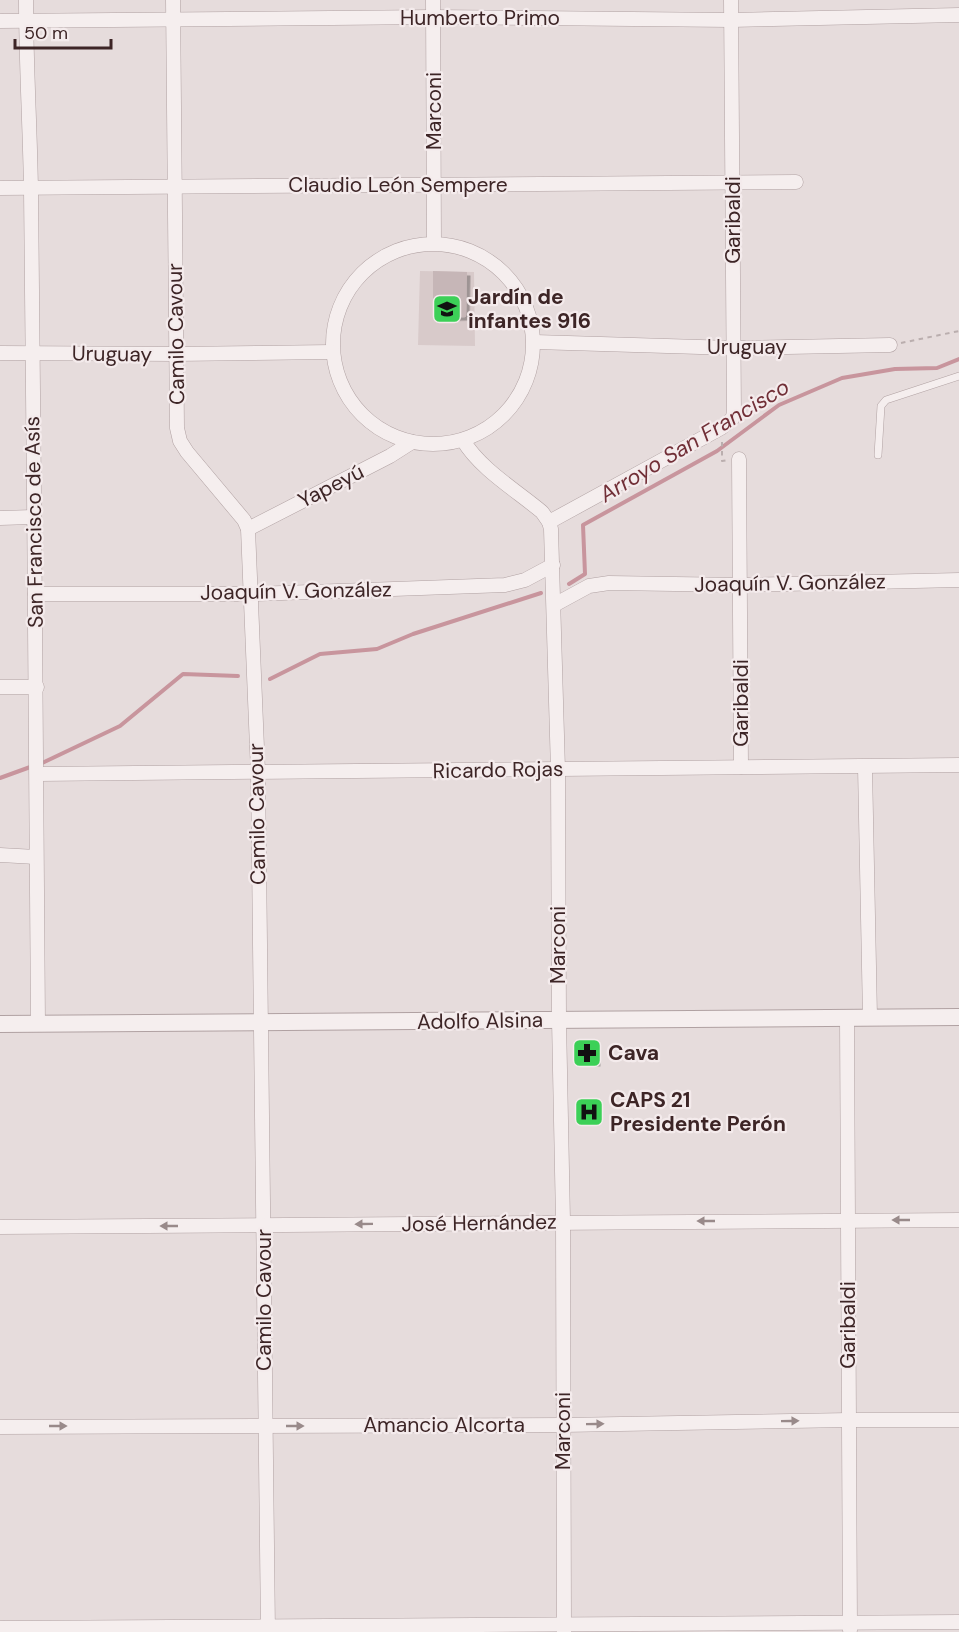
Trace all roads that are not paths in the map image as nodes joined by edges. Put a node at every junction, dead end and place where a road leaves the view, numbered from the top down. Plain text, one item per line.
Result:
1 (26, 0) edge
2 (173, 0) edge
3 (433, 0) edge
4 (731, 0) edge
5 (959, 15) edge
6 (434, 17) junction
7 (173, 20) junction
8 (731, 20) junction
9 (0, 21) edge
10 (26, 21) junction
11 (796, 182) dead end
12 (733, 183) junction
13 (434, 185) junction
14 (31, 187) junction
15 (174, 187) junction
16 (0, 188) edge
17 (434, 241) junction
18 (535, 342) junction
19 (890, 345) road end
20 (733, 348) junction
21 (332, 352) junction
22 (0, 353) edge
23 (31, 353) junction
24 (176, 354) junction
25 (959, 376) edge
26 (463, 440) junction
27 (412, 442) junction
28 (878, 456) dead end
29 (740, 459) dead end
30 (33, 517) junction
31 (0, 518) edge
32 (549, 522) junction
33 (248, 529) junction
34 (553, 565) junction
35 (959, 580) edge
36 (740, 585) junction
37 (35, 594) junction
38 (251, 594) junction
39 (554, 606) junction
40 (0, 687) edge
41 (37, 687) junction
42 (959, 765) edge
43 (37, 767) junction
44 (741, 767) junction
45 (865, 767) junction
46 (558, 770) junction
47 (258, 772) junction
48 (0, 855) edge
49 (36, 857) junction
50 (870, 1017) junction
51 (959, 1017) edge
52 (847, 1018) junction
53 (559, 1020) junction
54 (260, 1023) junction
55 (0, 1024) edge
56 (38, 1024) junction
57 (959, 1220) edge
58 (563, 1221) junction
59 (847, 1221) junction
60 (264, 1226) junction
61 (0, 1227) edge
62 (849, 1419) junction
63 (959, 1420) edge
64 (563, 1425) junction
65 (0, 1426) edge
66 (265, 1426) junction
67 (959, 1622) edge
68 (850, 1627) edge
69 (0, 1628) edge
70 (268, 1629) edge
71 (564, 1629) edge

1 - 10 street, San Francisco de Asís
2 - 7 street, Camilo Cavour
3 - 6 street, Marconi
4 - 8 street, Garibaldi
5 - 8 street, Humberto Primo
6 - 7 street, Humberto Primo
6 - 8 street, Humberto Primo
6 - 13 street, Marconi
7 - 10 street, Humberto Primo
7 - 15 street, Camilo Cavour
8 - 12 street, Garibaldi
9 - 10 street, Humberto Primo
10 - 14 street, San Francisco de Asís
11 - 12 street, Claudio León Sempere
12 - 13 street, Claudio León Sempere
12 - 20 street, Garibaldi
13 - 15 street, Claudio León Sempere
13 - 17 street, Marconi
14 - 15 street, Claudio León Sempere
14 - 16 street, Claudio León Sempere
14 - 23 street, San Francisco de Asís
15 - 24 street, Camilo Cavour
17 - 18 street
17 - 21 street
18 - 20 street, Uruguay
18 - 26 street
19 - 20 street, Uruguay
20 - 32 street, Garibaldi
21 - 24 street, Uruguay
21 - 27 street
22 - 23 street, Uruguay
23 - 24 street, Uruguay
23 - 30 street, San Francisco de Asís
24 - 33 street, Camilo Cavour
25 - 28 lane
26 - 27 street
26 - 32 street
27 - 33 street, Yapeyú
29 - 36 street, Garibaldi
30 - 31 street
30 - 37 street, San Francisco de Asís
32 - 34 street, Marconi
33 - 38 street, Camilo Cavour
34 - 38 street, Joaquín V. González
34 - 39 street, Marconi
35 - 36 street, Joaquín V. González
36 - 39 street, Joaquín V. González
36 - 44 street, Garibaldi
37 - 38 street, Joaquín V. González
37 - 41 street, San Francisco de Asís
38 - 47 street, Camilo Cavour
39 - 46 street, Marconi
40 - 41 street
41 - 43 street, San Francisco de Asís
42 - 45 street, Ricardo Rojas
43 - 47 street, Ricardo Rojas
43 - 49 street, San Francisco de Asís
44 - 45 street, Ricardo Rojas
44 - 46 street, Ricardo Rojas
45 - 50 street
46 - 47 street, Ricardo Rojas
46 - 53 street, Marconi
47 - 54 street, Camilo Cavour
48 - 49 street
49 - 56 street, San Francisco de Asís
50 - 51 street, Adolfo Alsina
50 - 52 street, Adolfo Alsina
52 - 53 street, Adolfo Alsina
52 - 59 street, Garibaldi
53 - 54 street, Adolfo Alsina
53 - 58 street, Marconi
54 - 56 street, Adolfo Alsina
54 - 60 street, Camilo Cavour
55 - 56 street, Adolfo Alsina
57 -> 59 street, José Hernández
59 -> 58 street, José Hernández
58 -> 60 street, José Hernández
58 - 64 street, Marconi
59 - 62 street, Garibaldi
60 -> 61 street, José Hernández
60 - 66 street, Camilo Cavour
62 - 63 street, Amancio Alcorta
64 -> 62 street, Amancio Alcorta
62 - 68 street, Garibaldi
66 -> 64 street, Amancio Alcorta
64 - 71 street, Marconi
65 -> 66 street, Amancio Alcorta
66 - 70 street, Camilo Cavour
67 - 68 street
68 - 71 street
69 - 70 street
70 - 71 street

